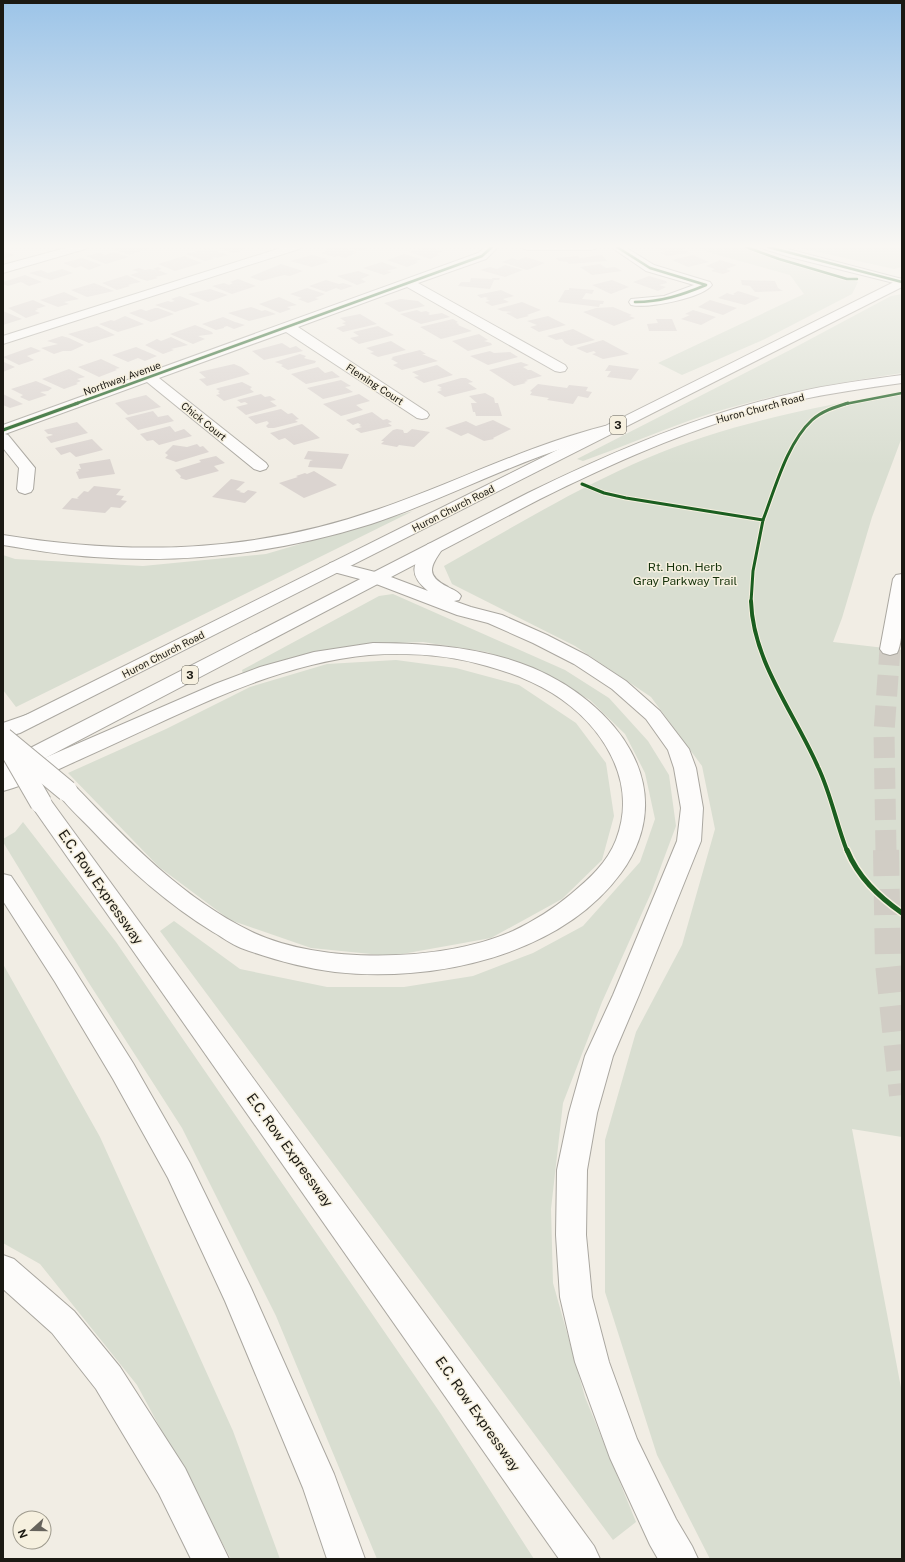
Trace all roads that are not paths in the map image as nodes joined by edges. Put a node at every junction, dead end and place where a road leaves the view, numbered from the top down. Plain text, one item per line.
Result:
1 (66, 320) edge
2 (307, 320) edge
3 (474, 320) edge
4 (826, 320) edge
5 (288, 327) junction
6 (3, 340) edge
7 (560, 368) dead end
8 (149, 377) junction
9 (902, 379) edge
10 (422, 415) dead end
11 (3, 430) edge
12 (605, 431) junction
13 (3, 438) edge
14 (260, 466) dead end
15 (25, 489) dead end
16 (3, 540) edge
17 (434, 548) junction
18 (336, 568) junction
19 (376, 578) junction
20 (902, 579) edge
21 (495, 620) junction
22 (890, 649) tunnel mouth
23 (32, 720) junction
24 (3, 730) edge
25 (3, 734) edge
26 (3, 738) edge
27 (3, 771) edge
28 (3, 784) edge
29 (3, 882) edge
30 (3, 1269) edge
31 (210, 1559) edge
32 (346, 1559) edge
33 (581, 1559) edge
34 (679, 1559) edge

1 - 6 main road
2 - 5 main road, Northway Avenue
3 - 7 main road
4 - 12 main road, Huron Church Road / 3
5 - 8 main road, Northway Avenue
5 - 10 main road, Fleming Court
8 - 11 main road, Northway Avenue
8 - 14 main road, Chick Court
9 - 17 main road, Huron Church Road / 3
12 - 16 main road
12 - 18 main road, Huron Church Road / 3
13 - 15 main road
17 - 19 main road, Huron Church Road / 3
17 - 21 main road
18 - 19 main road
18 - 23 main road, Huron Church Road / 3
19 - 21 main road
19 - 27 main road, Huron Church Road / 3
20 - 22 main road
21 - 34 main road
23 - 24 main road
23 - 25 main road, Huron Church Road / 3
26 - 28 main road, bridge
26 - 33 main road, E.C. Row Expressway, bridge
29 - 32 main road
30 - 31 main road

